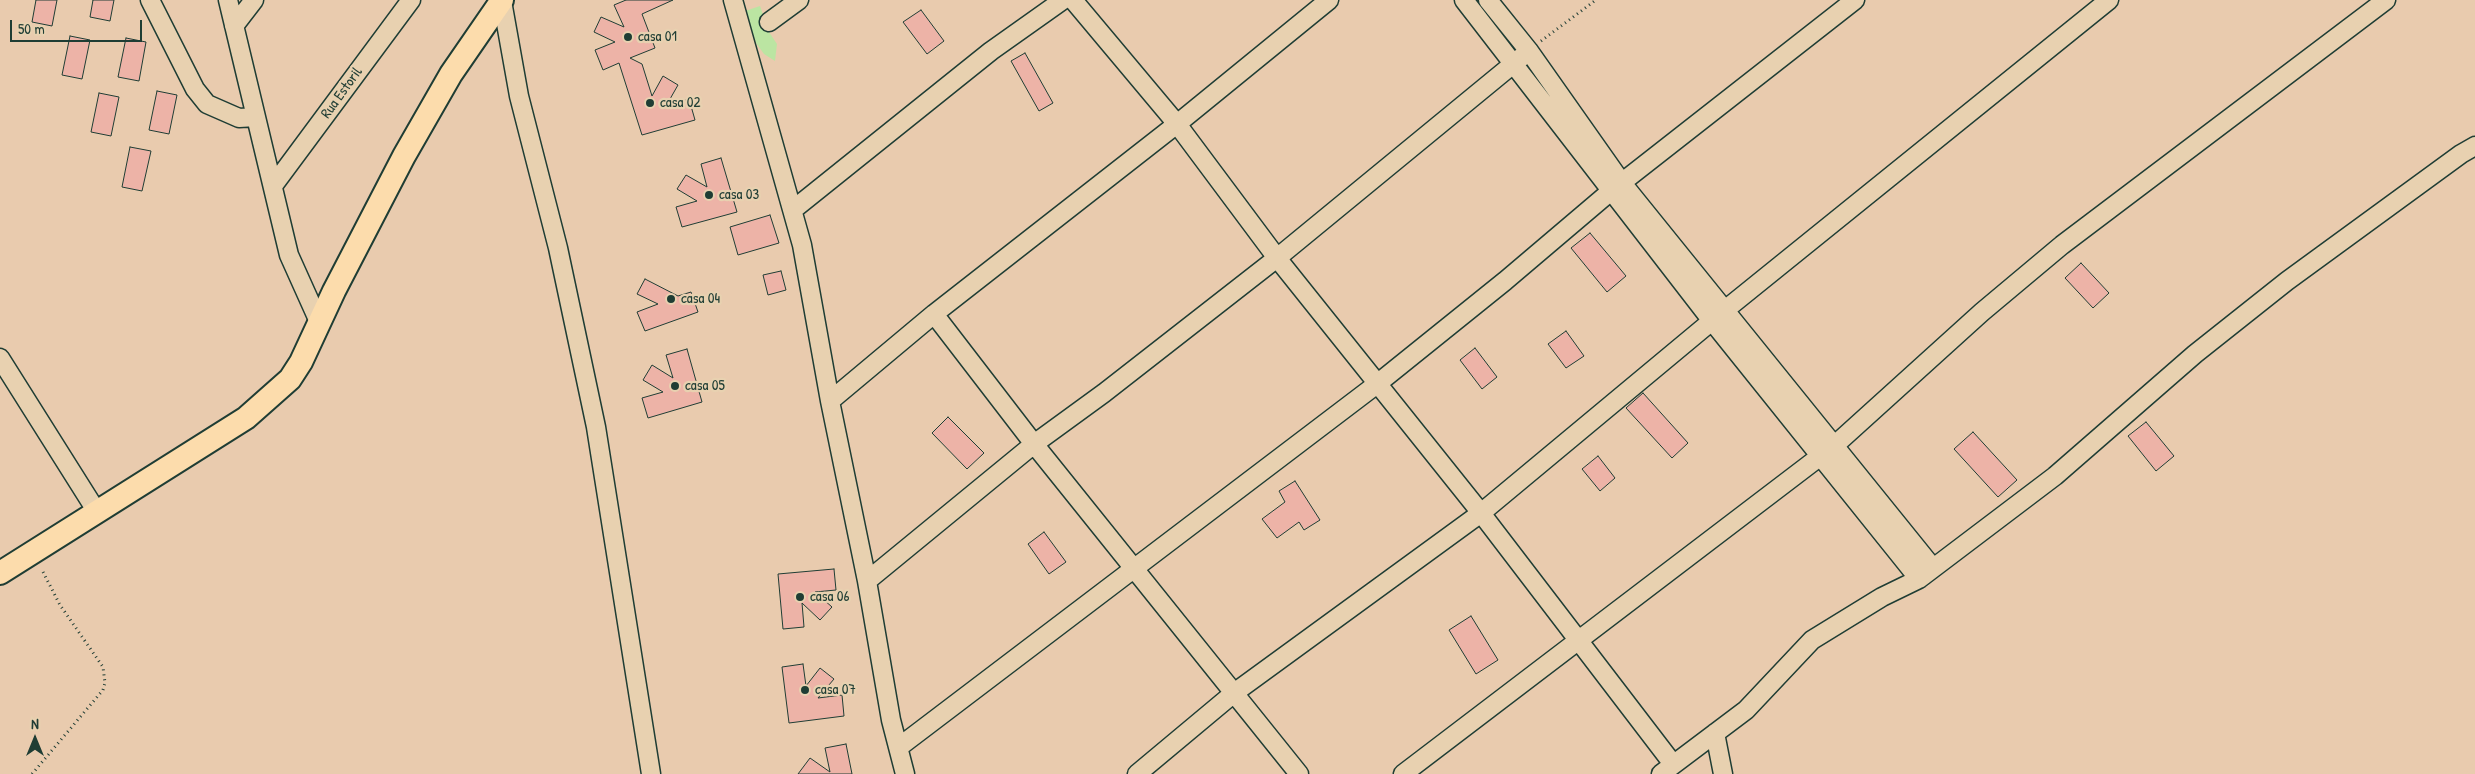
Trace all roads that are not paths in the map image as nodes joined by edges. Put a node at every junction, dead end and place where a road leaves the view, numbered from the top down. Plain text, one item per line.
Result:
1 (150, 0) edge
2 (228, 0) edge
3 (254, 0) edge
4 (411, 0) edge
5 (502, 0) edge
6 (733, 0) edge
7 (798, 0) edge
8 (1064, 0) edge
9 (1073, 0) edge
10 (1329, 0) edge
11 (1464, 0) edge
12 (1488, 0) edge
13 (1855, 0) edge
14 (2108, 0) edge
15 (2386, 0) edge
16 (769, 22) dead end
17 (234, 26) junction
18 (1529, 51) junction
19 (1514, 62) junction
20 (256, 117) junction
21 (1177, 124) junction
22 (2475, 146) edge
23 (273, 186) junction
24 (1616, 187) junction
25 (794, 208) junction
26 (1277, 258) junction
27 (934, 314) junction
28 (1718, 315) junction
29 (320, 324) junction
30 (1, 364) edge
31 (1376, 384) junction
32 (830, 401) junction
33 (1034, 444) junction
34 (1834, 445) junction
35 (1820, 456) junction
36 (97, 512) junction
37 (1481, 514) junction
38 (1933, 568) junction
39 (1136, 569) junction
40 (0, 573) edge
41 (1919, 579) junction
42 (867, 581) junction
43 (1578, 639) junction
44 (1234, 693) junction
45 (1715, 733) junction
46 (899, 747) junction
47 (1667, 769) edge
48 (651, 774) edge
49 (905, 774) edge
50 (1137, 774) edge
51 (1299, 774) edge
52 (1402, 774) edge
53 (1723, 774) edge

1 - 20 street
2 - 17 street
3 - 17 street
4 - 23 street, Rua Estoril
5 - 29 main road
5 - 48 street
6 - 25 street
7 - 16 street
8 - 25 street
9 - 21 street
10 - 21 street
11 - 19 street
12 - 18 street
13 - 24 street
14 - 28 street
15 - 34 street
17 - 20 street
18 - 19 street
18 - 24 street
19 - 24 street
19 - 26 street
20 - 23 street
21 - 26 street
21 - 27 street
22 - 38 street
23 - 29 street
24 - 28 street
24 - 31 street
25 - 32 street
26 - 31 street
26 - 33 street
27 - 32 street
27 - 33 street
28 - 34 street
28 - 35 street
28 - 37 street
29 - 36 main road
30 - 36 street
31 - 37 street
31 - 39 street
32 - 42 street
33 - 39 street
33 - 42 street
34 - 35 street
34 - 38 street
35 - 41 street
35 - 43 street
36 - 40 main road
37 - 43 street
37 - 44 street
38 - 41 street
39 - 44 street
39 - 46 street
41 - 45 street
42 - 46 street
43 - 47 street
43 - 52 street
44 - 50 street
44 - 51 street
45 - 47 street
45 - 53 street
46 - 49 street

